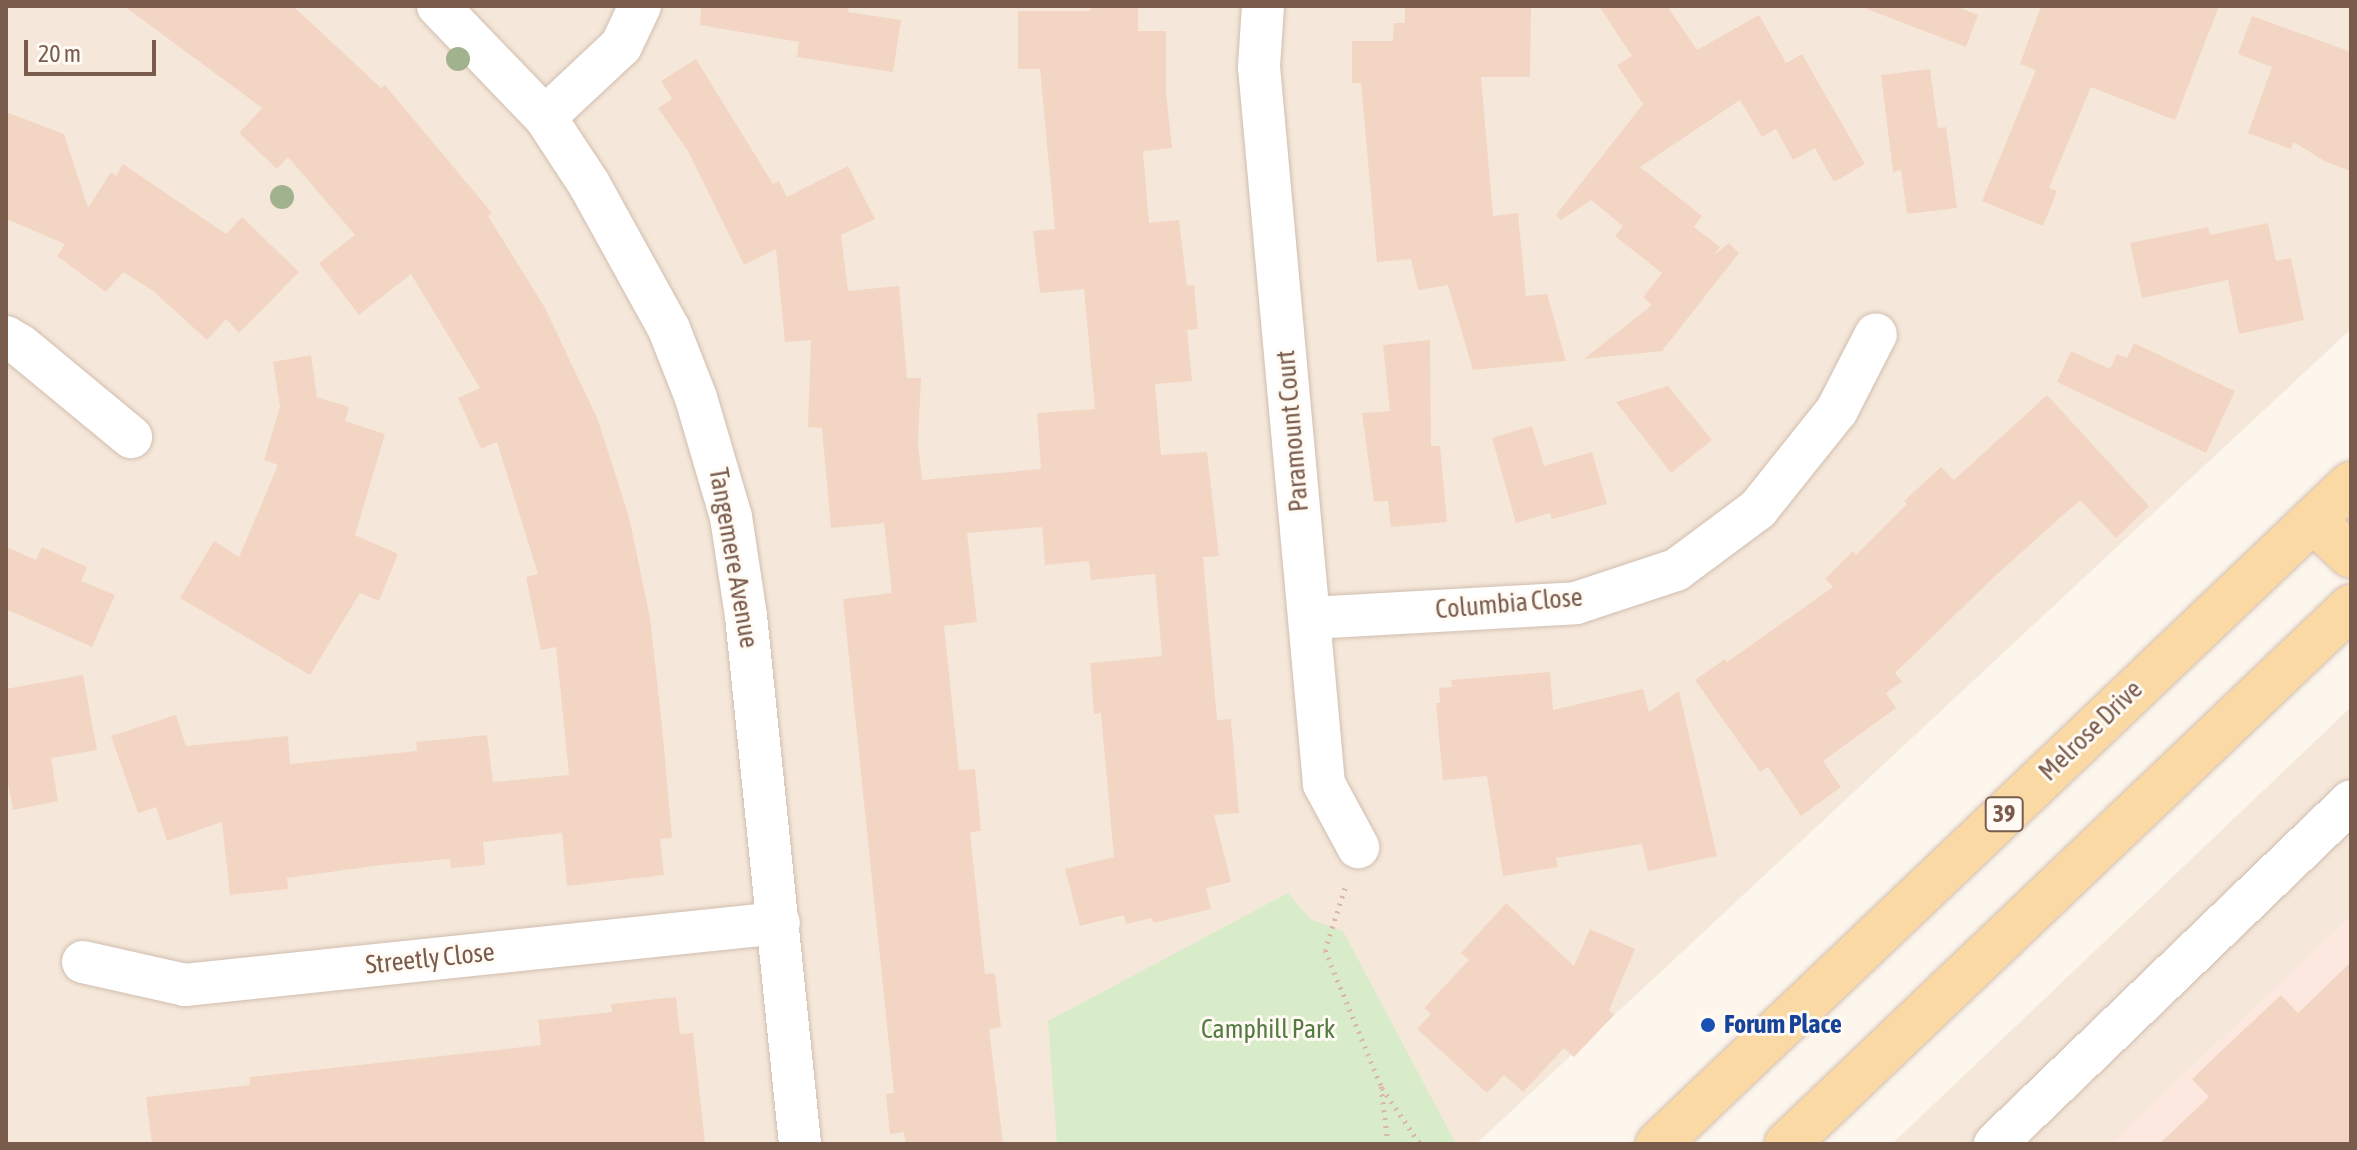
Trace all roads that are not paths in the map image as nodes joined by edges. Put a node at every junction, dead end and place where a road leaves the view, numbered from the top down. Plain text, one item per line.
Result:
1 (438, 6) edge
2 (640, 6) edge
3 (1263, 6) edge
4 (545, 117) junction
5 (1876, 334) dead end
6 (6, 337) edge
7 (131, 437) dead end
8 (2351, 484) edge
9 (2313, 520) junction
10 (2351, 556) edge
11 (2351, 607) edge
12 (1311, 618) junction
13 (2351, 801) edge
14 (1358, 847) road end
15 (779, 923) junction
16 (83, 962) dead end
17 (1790, 1143) edge
18 (800, 1144) edge
19 (1658, 1144) edge
20 (1995, 1144) edge

1 - 4 street, Tangemere Avenue
2 - 4 street
3 - 12 street, Paramount Court
4 - 15 street, Tangemere Avenue
5 - 12 street, Columbia Close
6 - 7 street
8 - 9 main road, Melrose Drive / 39
9 - 10 main road
9 - 19 main road, Melrose Drive / 39
11 - 17 main road
12 - 14 street, Paramount Court
13 - 20 street
15 - 16 street, Streetly Close
15 - 18 street, Tangemere Avenue

